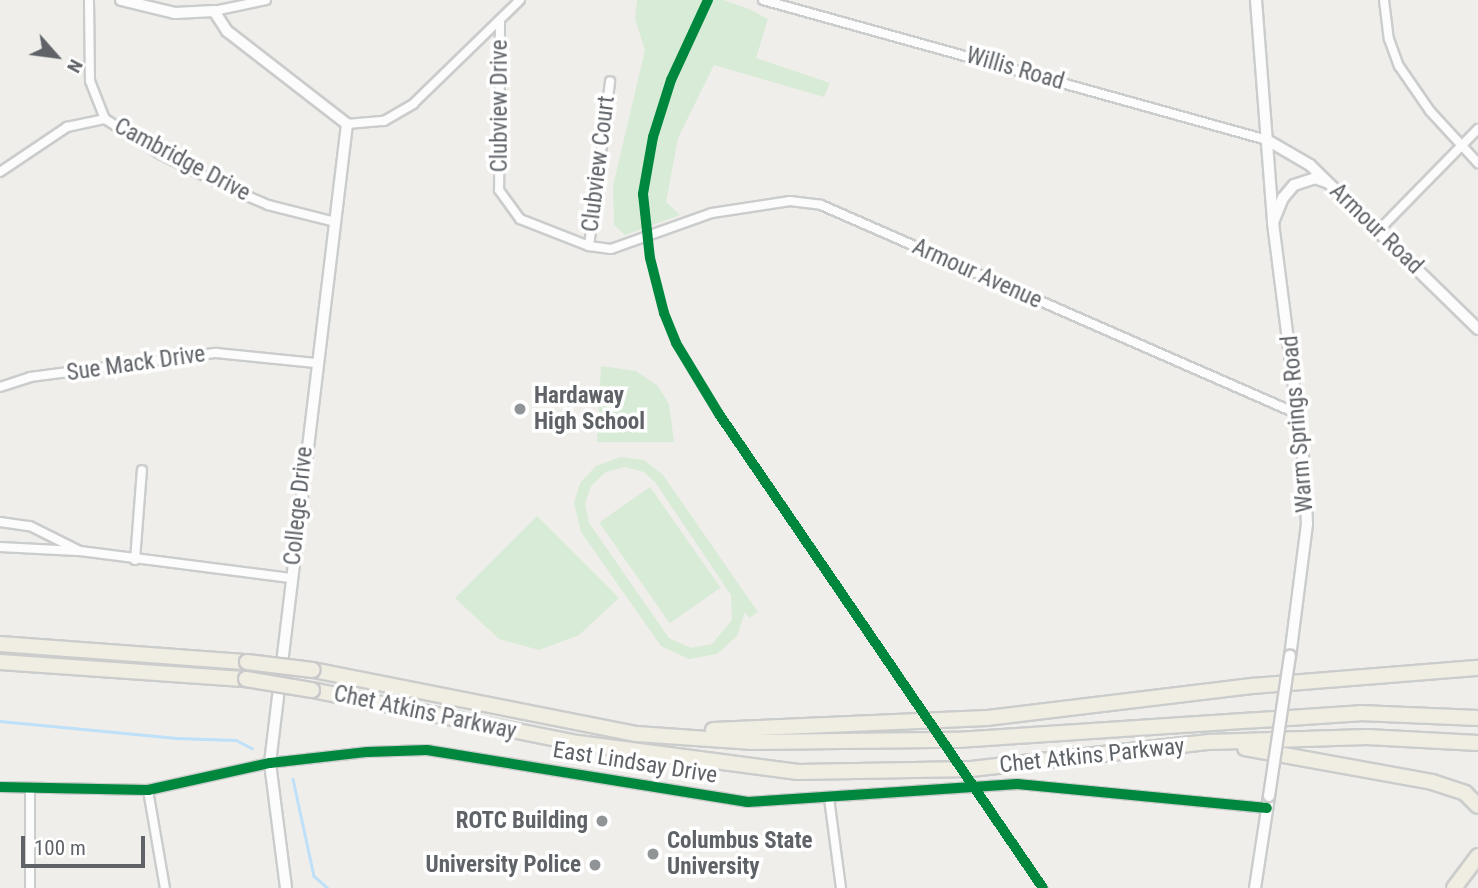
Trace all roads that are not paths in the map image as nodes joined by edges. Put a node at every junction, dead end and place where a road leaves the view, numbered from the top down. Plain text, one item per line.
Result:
1 (89, 0) edge
2 (121, 0) edge
3 (266, 0) edge
4 (520, 0) edge
5 (763, 0) edge
6 (1256, 0) edge
7 (1384, 0) edge
8 (214, 11) junction
9 (500, 20) junction
10 (610, 81) dead end
11 (105, 119) junction
12 (347, 124) junction
13 (1478, 129) edge
14 (1267, 141) junction
15 (1460, 148) junction
16 (1478, 163) edge
17 (0, 172) edge
18 (1327, 182) junction
19 (335, 222) junction
20 (1273, 223) junction
21 (1377, 232) junction
22 (647, 239) joint
23 (589, 246) junction
24 (1478, 328) edge
25 (316, 363) junction
26 (0, 387) edge
27 (1298, 414) junction
28 (142, 470) dead end
29 (0, 522) edge
30 (0, 547) edge
31 (80, 551) junction
32 (135, 561) junction
33 (292, 578) junction
34 (0, 643) edge
35 (0, 662) edge
36 (1478, 668) edge
37 (1478, 718) edge
38 (566, 720) junction
39 (1209, 742) junction
40 (1478, 743) edge
41 (270, 763) junction
42 (0, 787) edge
43 (30, 789) junction
44 (148, 790) junction
45 (829, 798) junction
46 (1478, 806) edge
47 (1267, 808) junction
48 (1478, 845) edge
49 (1474, 861) edge
50 (30, 888) edge
51 (165, 888) edge
52 (286, 888) edge
53 (841, 888) edge
54 (1255, 888) edge
55 (1454, 888) edge

1 - 11 street, Cambridge Drive
2 - 8 street
3 - 8 street
4 - 9 street
5 - 14 street, Willis Road
6 - 14 street, Warm Springs Road
7 - 15 street
8 - 12 street
9 - 12 street
9 - 23 street, Clubview Drive
10 - 23 street, Clubview Court
11 - 17 street
11 - 19 street, Cambridge Drive
12 - 19 street, College Drive
13 - 15 street
14 - 18 street, Armour Road
14 - 20 street, Warm Springs Road
15 - 16 street
15 - 21 street
18 - 20 street
18 - 21 street, Armour Road
19 - 25 street, College Drive
20 - 27 street, Warm Springs Road
21 - 24 street, Armour Road
22 - 23 street, Clubview Drive
22 - 27 street, Armour Avenue
25 - 26 street, Sue Mack Drive
25 - 33 street, College Drive
27 - 47 street, Warm Springs Road, bridge
28 - 32 street
29 - 31 street
30 - 31 street
31 - 32 street
32 - 33 street
33 - 41 street, College Drive
34 - 38 highway, Chet Atkins Parkway, bridge
35 - 39 highway, Chet Atkins Parkway, bridge
36 - 38 highway
37 - 38 highway, Chet Atkins Parkway
39 - 40 highway, Chet Atkins Parkway
39 - 46 highway
41 - 44 street, East Lindsay Drive
41 - 45 street, East Lindsay Drive
41 - 52 street, College Drive
42 - 43 street, East Lindsay Drive
43 - 44 street, East Lindsay Drive
43 - 50 street
44 - 51 street
45 - 47 street, East Lindsay Drive
45 - 53 street
47 - 54 street, Warm Springs Road
48 - 49 highway
49 - 55 highway

